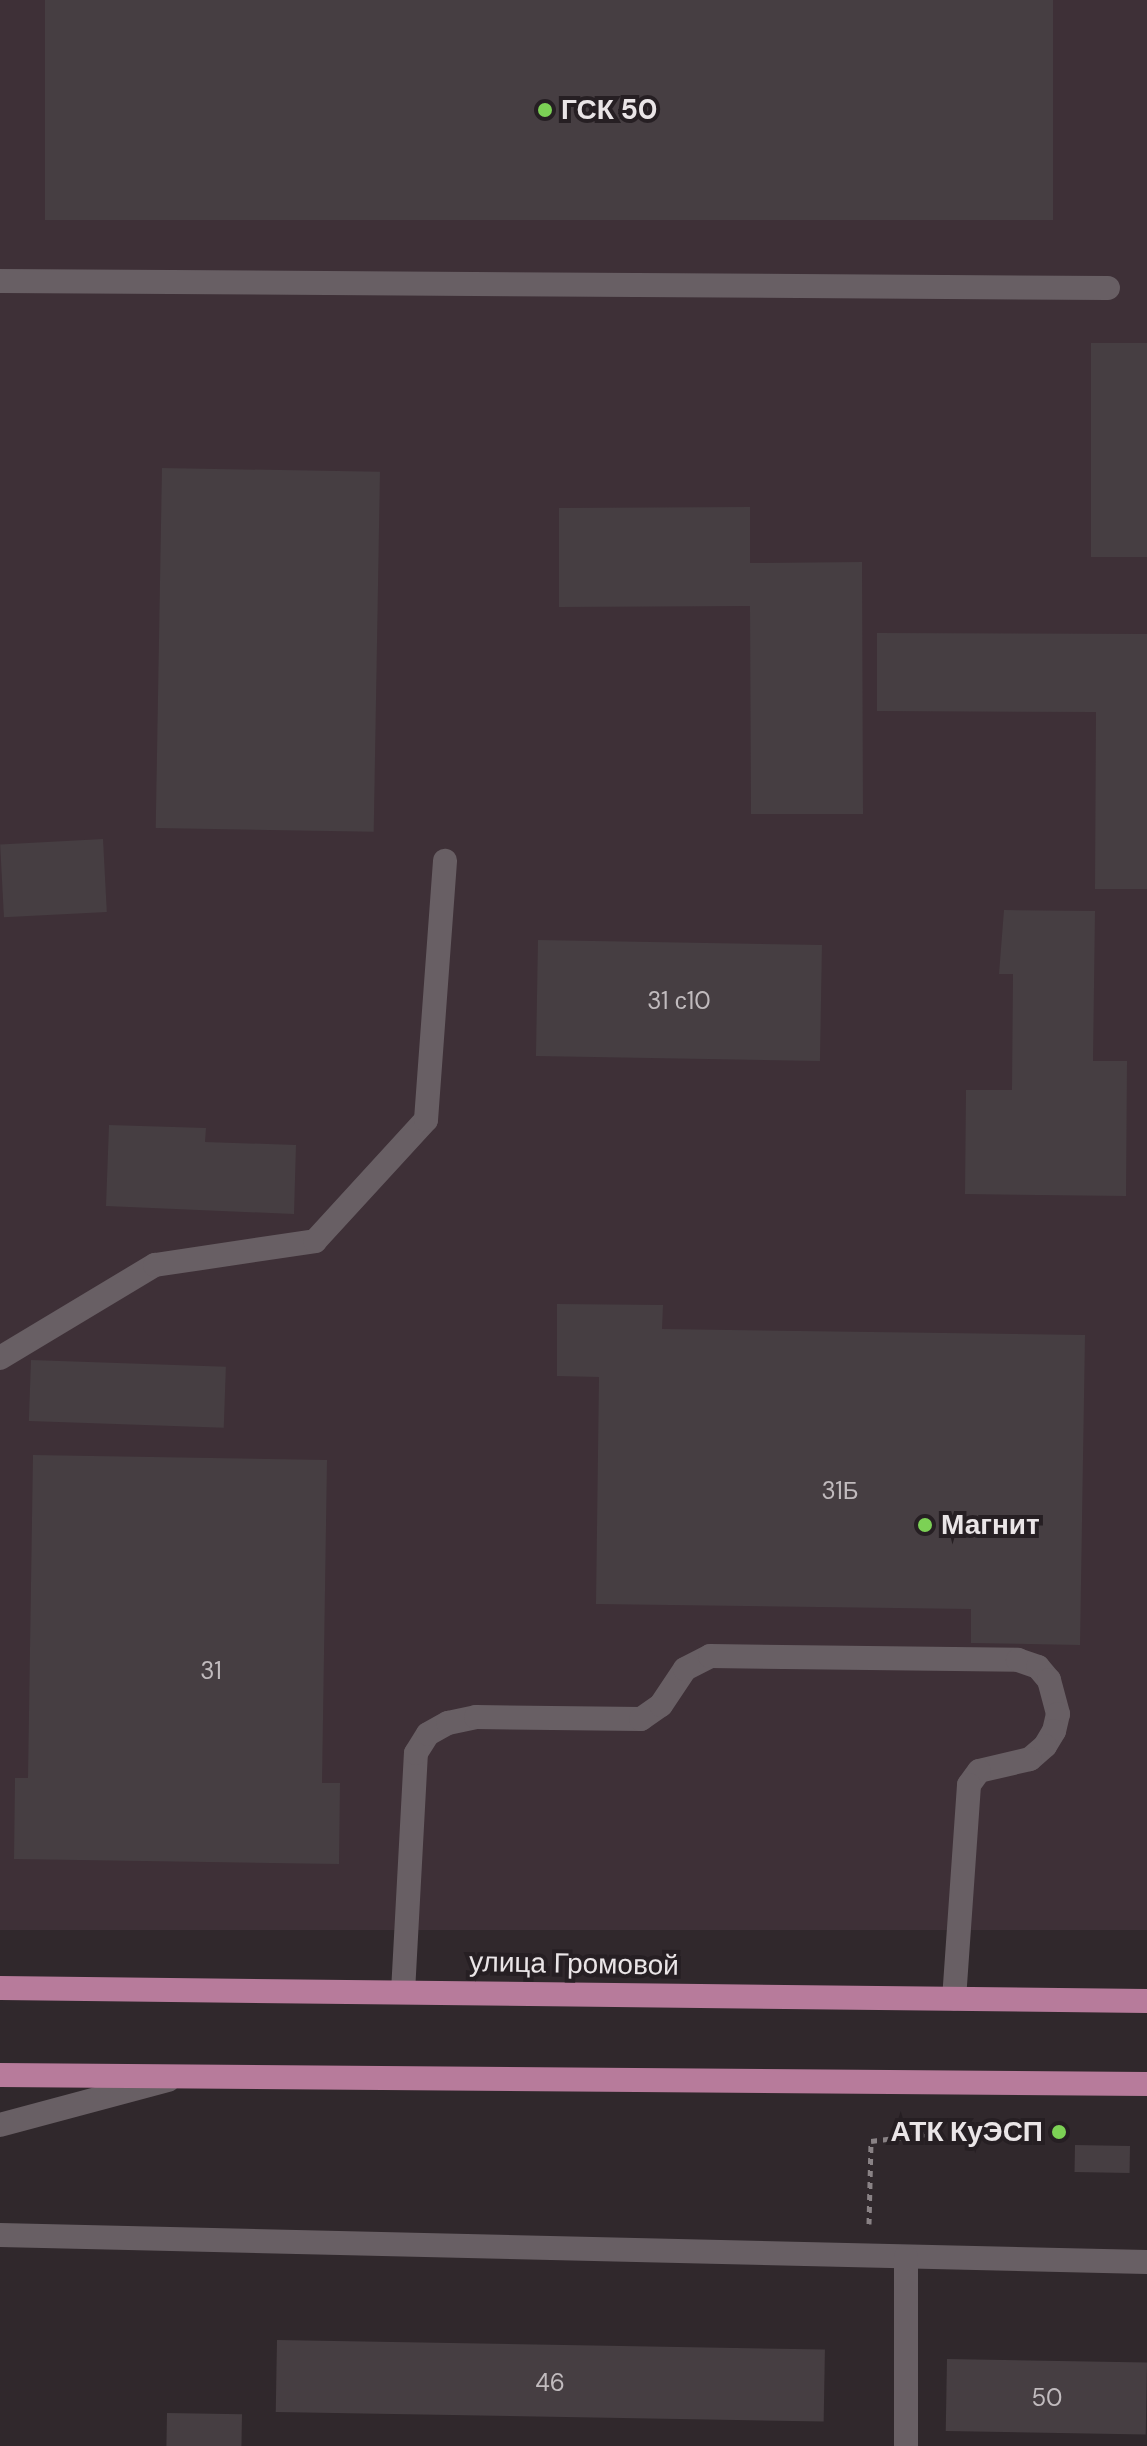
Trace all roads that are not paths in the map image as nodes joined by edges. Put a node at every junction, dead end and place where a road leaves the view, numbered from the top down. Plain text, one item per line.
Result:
1 (0, 281) edge
2 (1108, 288) dead end
3 (445, 861) dead end
4 (0, 1358) edge
5 (0, 1988) edge
6 (403, 1992) junction
7 (954, 1998) junction
8 (1147, 2001) edge
9 (0, 2075) edge
10 (181, 2076) junction
11 (1147, 2084) edge
12 (0, 2125) edge
13 (0, 2235) edge
14 (906, 2257) junction
15 (1147, 2262) edge
16 (906, 2446) edge

1 - 2 lane
3 - 4 lane
5 - 6 main road, улица Громовой
6 - 7 main road, улица Громовой
6 - 7 lane
7 - 8 main road, улица Громовой
9 - 10 main road
10 - 11 main road
10 - 12 lane
13 - 14 lane
14 - 15 lane
14 - 16 lane

